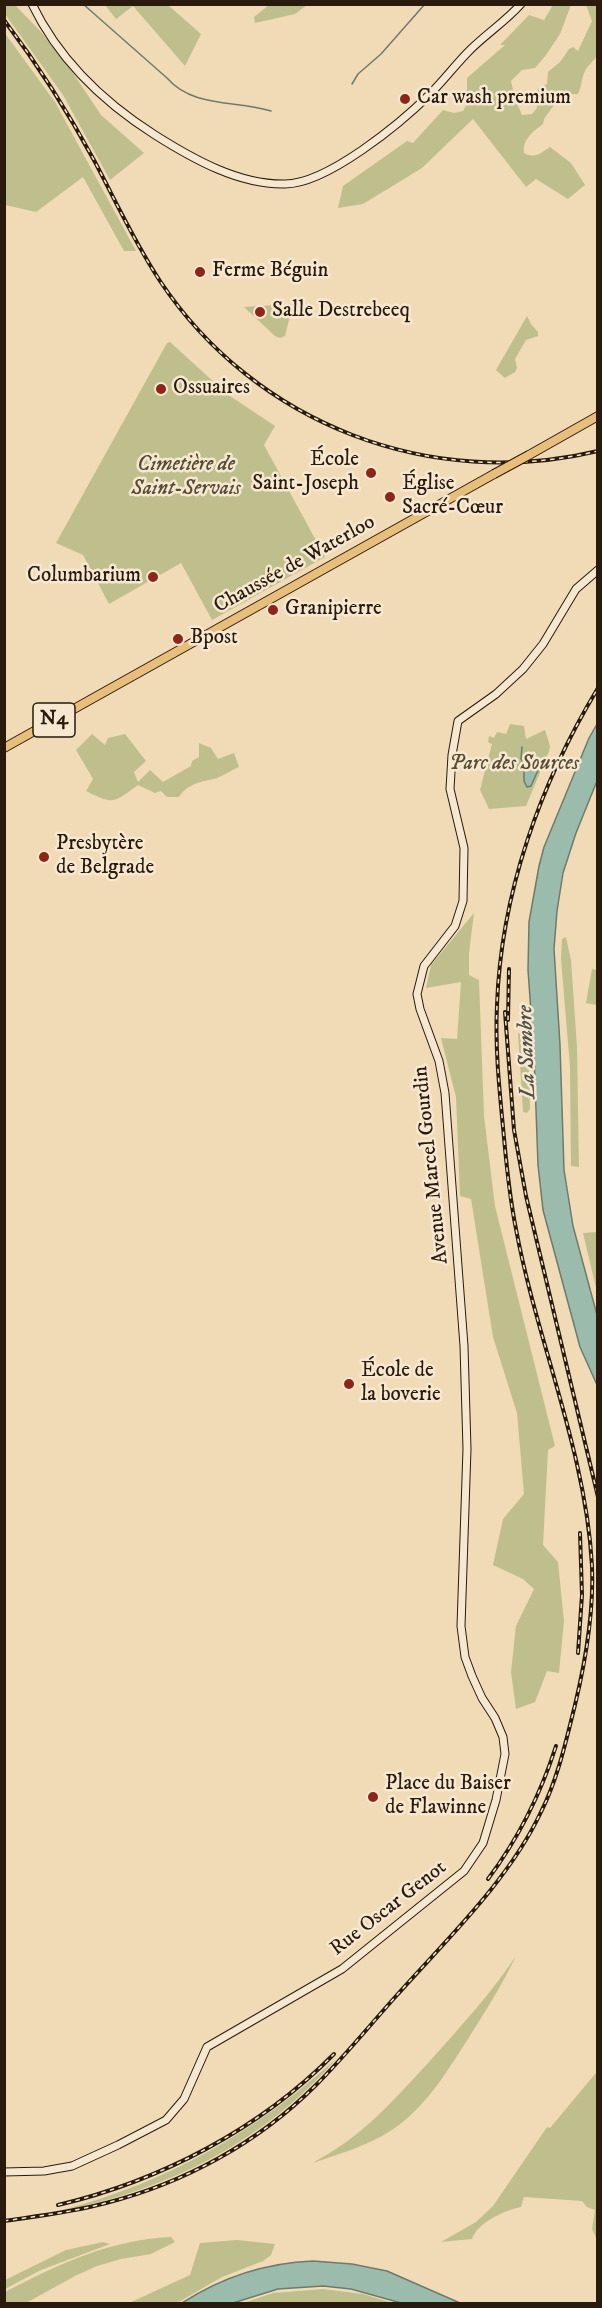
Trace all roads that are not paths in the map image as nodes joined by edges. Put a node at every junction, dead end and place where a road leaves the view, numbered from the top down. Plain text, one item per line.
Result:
1 (32, 4) edge
2 (521, 4) edge
3 (597, 416) edge
4 (597, 570) edge
5 (4, 748) edge
6 (495, 1718) joint
7 (4, 2172) edge

1 - 2 street
3 - 5 main road, Chaussée de Waterloo / N4, bridge
4 - 6 street, Avenue Marcel Gourdin
6 - 7 street, Rue Oscar Genot

